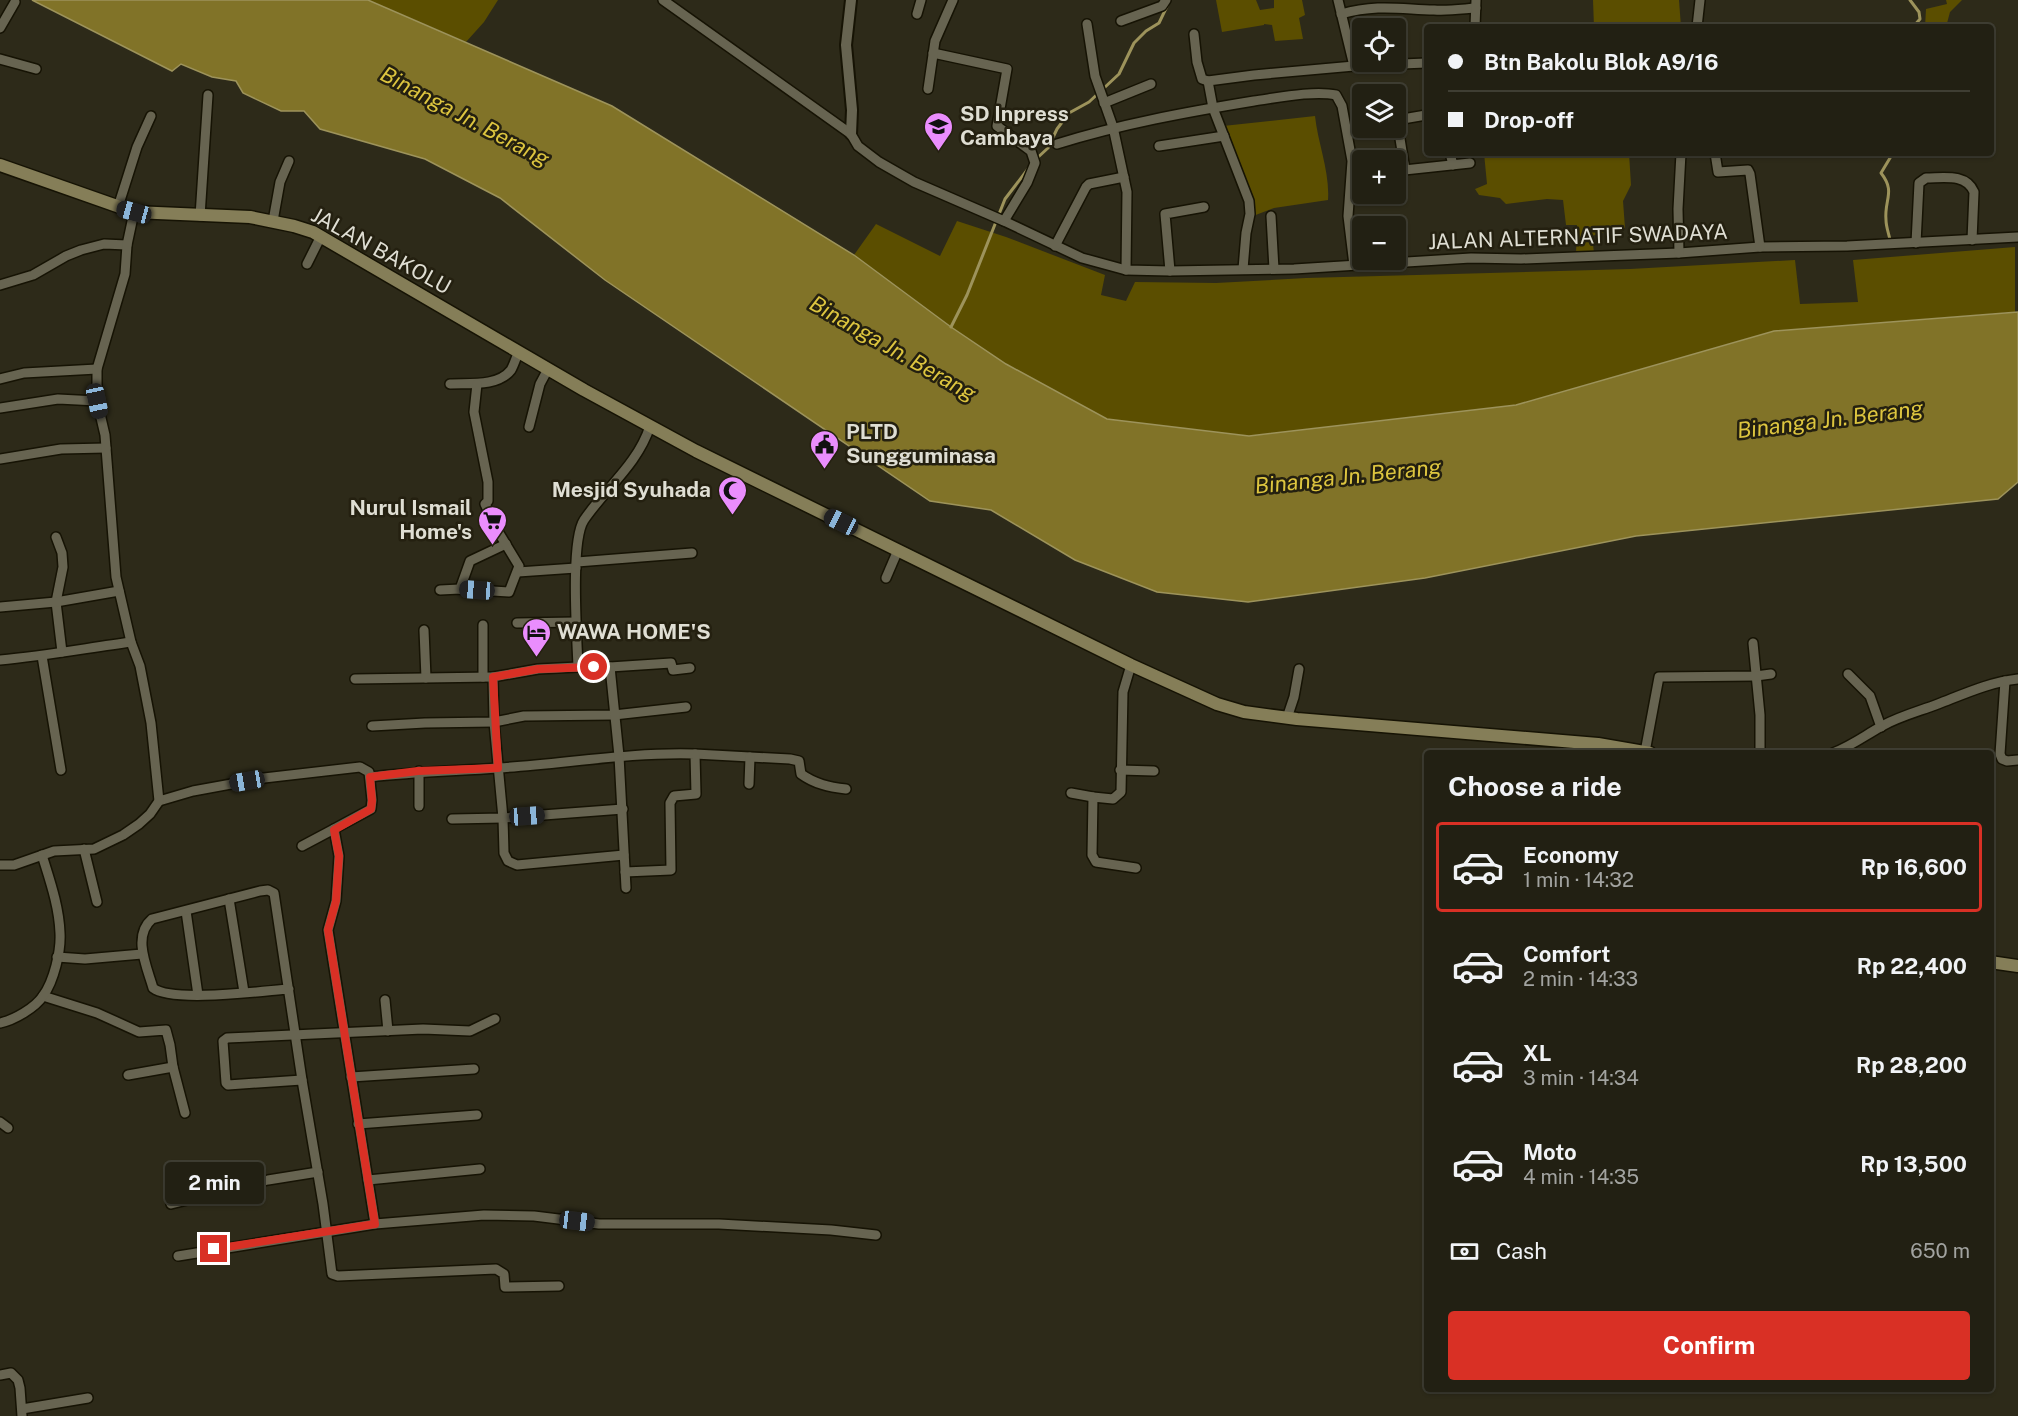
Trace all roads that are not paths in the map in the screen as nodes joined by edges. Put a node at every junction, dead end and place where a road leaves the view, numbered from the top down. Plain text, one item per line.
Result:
1 (663, 0) edge
2 (851, 0) edge
3 (921, 0) edge
4 (953, 0) edge
5 (1166, 0) edge
6 (1338, 0) edge
7 (1700, 0) edge
8 (15, 2) dead end
9 (1476, 4) edge
10 (917, 14) dead end
11 (1341, 14) junction
12 (1121, 21) dead end
13 (1087, 24) dead end
14 (1475, 24) edge
15 (1697, 24) edge
16 (0, 28) edge
17 (1194, 34) dead end
18 (933, 53) junction
19 (1352, 58) edge
20 (0, 59) edge
21 (1424, 63) edge
22 (1406, 64) edge
23 (1352, 66) edge
24 (36, 69) dead end
25 (1208, 81) junction
26 (1151, 84) dead end
27 (928, 89) dead end
28 (208, 95) dead end
29 (1104, 103) junction
30 (1213, 108) junction
31 (1424, 115) edge
32 (151, 116) dead end
33 (1113, 128) junction
34 (851, 134) junction
35 (1224, 136) junction
36 (1057, 144) dead end
37 (1159, 146) dead end
38 (1399, 150) edge
39 (1352, 153) edge
40 (1451, 156) edge
41 (1681, 156) edge
42 (1715, 156) edge
43 (289, 162) dead end
44 (1470, 163) dead end
45 (0, 165) edge
46 (1453, 165) junction
47 (1406, 170) edge
48 (1124, 177) junction
49 (1352, 198) edge
50 (118, 207) junction
51 (1204, 207) dead end
52 (200, 216) junction
53 (1271, 216) dead end
54 (132, 218) junction
55 (273, 221) junction
56 (1004, 221) junction
57 (2018, 237) edge
58 (1972, 240) junction
59 (319, 241) junction
60 (1916, 243) junction
61 (127, 245) junction
62 (1055, 246) junction
63 (1760, 247) junction
64 (1352, 249) edge
65 (1679, 253) junction
66 (1406, 262) edge
67 (307, 264) dead end
68 (1352, 265) edge
69 (1243, 269) junction
70 (1275, 269) junction
71 (1126, 270) junction
72 (1170, 271) junction
73 (0, 285) edge
74 (519, 352) junction
75 (97, 369) junction
76 (548, 369) junction
77 (0, 379) edge
78 (450, 384) dead end
79 (477, 384) junction
80 (97, 401) junction
81 (0, 408) edge
82 (650, 426) junction
83 (529, 427) dead end
84 (106, 448) junction
85 (0, 459) edge
86 (56, 537) dead end
87 (506, 544) junction
88 (692, 554) dead end
89 (896, 554) junction
90 (576, 565) junction
91 (518, 572) junction
92 (886, 578) dead end
93 (460, 589) junction
94 (440, 590) dead end
95 (119, 591) junction
96 (56, 602) junction
97 (0, 608) edge
98 (576, 622) junction
99 (517, 623) dead end
100 (483, 625) dead end
101 (424, 630) dead end
102 (131, 642) junction
103 (1753, 644) dead end
104 (62, 652) junction
105 (42, 657) junction
106 (0, 660) edge
107 (578, 667) junction
108 (610, 667) junction
109 (1130, 667) junction
110 (690, 668) dead end
111 (1299, 669) dead end
112 (1772, 674) dead end
113 (1848, 674) dead end
114 (1756, 676) junction
115 (488, 677) junction
116 (426, 678) junction
117 (354, 679) dead end
118 (2018, 680) edge
119 (2005, 681) junction
120 (687, 707) dead end
121 (614, 715) junction
122 (1287, 718) junction
123 (494, 723) junction
124 (372, 726) dead end
125 (1881, 727) junction
126 (1598, 749) edge
127 (1614, 750) edge
128 (1647, 750) edge
129 (1760, 750) edge
130 (1840, 750) edge
131 (695, 754) junction
132 (619, 756) junction
133 (750, 757) junction
134 (2018, 760) edge
135 (498, 768) junction
136 (61, 770) dead end
137 (1120, 770) junction
138 (418, 771) junction
139 (1154, 771) dead end
140 (370, 777) junction
141 (749, 784) dead end
142 (846, 789) dead end
143 (1071, 793) dead end
144 (1093, 796) junction
145 (159, 801) junction
146 (419, 806) dead end
147 (622, 809) junction
148 (503, 818) junction
149 (452, 819) dead end
150 (334, 830) junction
151 (302, 846) dead end
152 (84, 849) junction
153 (42, 855) junction
154 (624, 855) junction
155 (0, 865) edge
156 (1136, 868) dead end
157 (625, 872) junction
158 (626, 888) dead end
159 (229, 899) junction
160 (98, 902) dead end
161 (186, 911) junction
162 (142, 954) junction
163 (57, 957) junction
164 (1994, 963) edge
165 (2018, 966) edge
166 (289, 989) junction
167 (244, 992) junction
168 (198, 995) junction
169 (43, 996) junction
170 (385, 1000) dead end
171 (495, 1019) dead end
172 (0, 1023) edge
173 (388, 1031) junction
174 (343, 1032) junction
175 (296, 1034) junction
176 (173, 1067) junction
177 (474, 1069) dead end
178 (128, 1075) dead end
179 (351, 1077) junction
180 (302, 1080) junction
181 (185, 1113) dead end
182 (477, 1115) dead end
183 (358, 1124) junction
184 (480, 1169) dead end
185 (318, 1172) junction
186 (368, 1180) junction
187 (171, 1203) dead end
188 (375, 1224) junction
189 (328, 1231) junction
190 (876, 1235) dead end
191 (178, 1256) dead end
192 (559, 1286) dead end
193 (0, 1375) edge
194 (88, 1398) dead end
195 (22, 1413) edge

1 - 34 street, JALAN ALTERNATIF SWADAYA
2 - 34 street
3 - 10 street
4 - 18 street
5 - 12 street
6 - 11 street
7 - 15 street
8 - 16 street
9 - 11 street
9 - 14 street
11 - 19 street
13 - 29 street
17 - 25 street
18 - 27 street
18 - 56 street
20 - 24 street
21 - 22 street
23 - 25 street
25 - 30 street
26 - 29 street
28 - 52 street
29 - 33 street
30 - 33 street
30 - 35 street
30 - 39 street
31 - 38 street
32 - 50 street
33 - 36 street
33 - 48 street
34 - 56 street, JALAN ALTERNATIF SWADAYA
35 - 37 street
35 - 69 street
40 - 46 street
41 - 65 street
42 - 63 street
43 - 55 street
44 - 46 street
45 - 50 main road, JALAN BAKOLU
46 - 47 street
48 - 62 street
48 - 71 street
49 - 64 street
50 - 54 main road, JALAN BAKOLU
51 - 72 street
52 - 54 main road, JALAN BAKOLU
52 - 55 main road, JALAN BAKOLU
53 - 70 street
54 - 61 street
55 - 59 main road, JALAN BAKOLU
56 - 62 street, JALAN ALTERNATIF SWADAYA
57 - 58 street, JALAN ALTERNATIF SWADAYA
58 - 60 street, JALAN ALTERNATIF SWADAYA
58 - 60 street
59 - 67 street
59 - 74 main road, JALAN BAKOLU
60 - 63 street, JALAN ALTERNATIF SWADAYA
61 - 73 street
61 - 75 street
62 - 71 street, JALAN ALTERNATIF SWADAYA
63 - 65 street, JALAN ALTERNATIF SWADAYA
65 - 66 street, JALAN ALTERNATIF SWADAYA
68 - 70 street, JALAN ALTERNATIF SWADAYA
69 - 70 street, JALAN ALTERNATIF SWADAYA
69 - 72 street, JALAN ALTERNATIF SWADAYA
71 - 72 street, JALAN ALTERNATIF SWADAYA
74 - 76 main road, JALAN BAKOLU
74 - 79 street
75 - 77 street
75 - 80 street
76 - 82 main road, JALAN BAKOLU
76 - 83 street
78 - 79 street
79 - 87 street
80 - 81 street
80 - 84 street
82 - 89 main road, JALAN BAKOLU
82 - 90 street
84 - 85 street
84 - 95 street
86 - 96 street
87 - 91 street
87 - 93 street
88 - 90 street
89 - 92 street
89 - 109 main road, JALAN BAKOLU
90 - 91 street
90 - 98 street
91 - 93 street
93 - 94 street
95 - 96 street
95 - 102 street
96 - 97 street
96 - 104 street
98 - 99 street
98 - 107 street
100 - 115 street
101 - 116 street
102 - 104 street
102 - 145 street
103 - 114 street
104 - 105 street
105 - 106 street
105 - 136 street
107 - 108 street
107 - 115 street
108 - 110 street
108 - 121 street
109 - 122 main road, JALAN BAKOLU
109 - 137 street
111 - 122 street
112 - 114 street
113 - 125 street
114 - 128 street
114 - 129 street
115 - 116 street
115 - 123 street
116 - 117 street
118 - 119 street
119 - 125 street
119 - 134 street
120 - 121 street
121 - 123 street
121 - 132 street
122 - 126 main road, JALAN BAKOLU
123 - 124 street
123 - 135 street
125 - 130 street
126 - 127 main road, JALAN BAKOLU
131 - 132 street
131 - 133 street
131 - 157 street
132 - 135 street
132 - 147 street
133 - 141 street
133 - 142 street
135 - 138 street
135 - 148 street
137 - 139 street
137 - 144 street
138 - 140 street
138 - 146 street
140 - 145 street
140 - 150 street
143 - 144 street
144 - 156 street
145 - 152 street
147 - 148 street
147 - 154 street
148 - 149 street
148 - 154 street
150 - 151 street
150 - 174 street
152 - 153 street
152 - 160 street
153 - 155 street
153 - 163 street
154 - 157 street
157 - 158 street
159 - 161 street
159 - 166 street
159 - 167 street
161 - 162 street
161 - 168 street
162 - 163 street
162 - 168 street
163 - 169 street
164 - 165 main road
166 - 167 street
166 - 175 street
167 - 168 street
169 - 172 street
169 - 176 street
170 - 173 street
171 - 173 street
173 - 174 street
174 - 175 street
174 - 179 street
175 - 180 street
175 - 180 street
176 - 178 street
176 - 181 street
177 - 179 street
179 - 183 street
180 - 185 street
182 - 183 street
183 - 186 street
184 - 186 street
185 - 187 street
185 - 189 street
186 - 188 street
188 - 189 street
188 - 190 street
189 - 191 street
189 - 192 street
193 - 195 street
194 - 195 street

